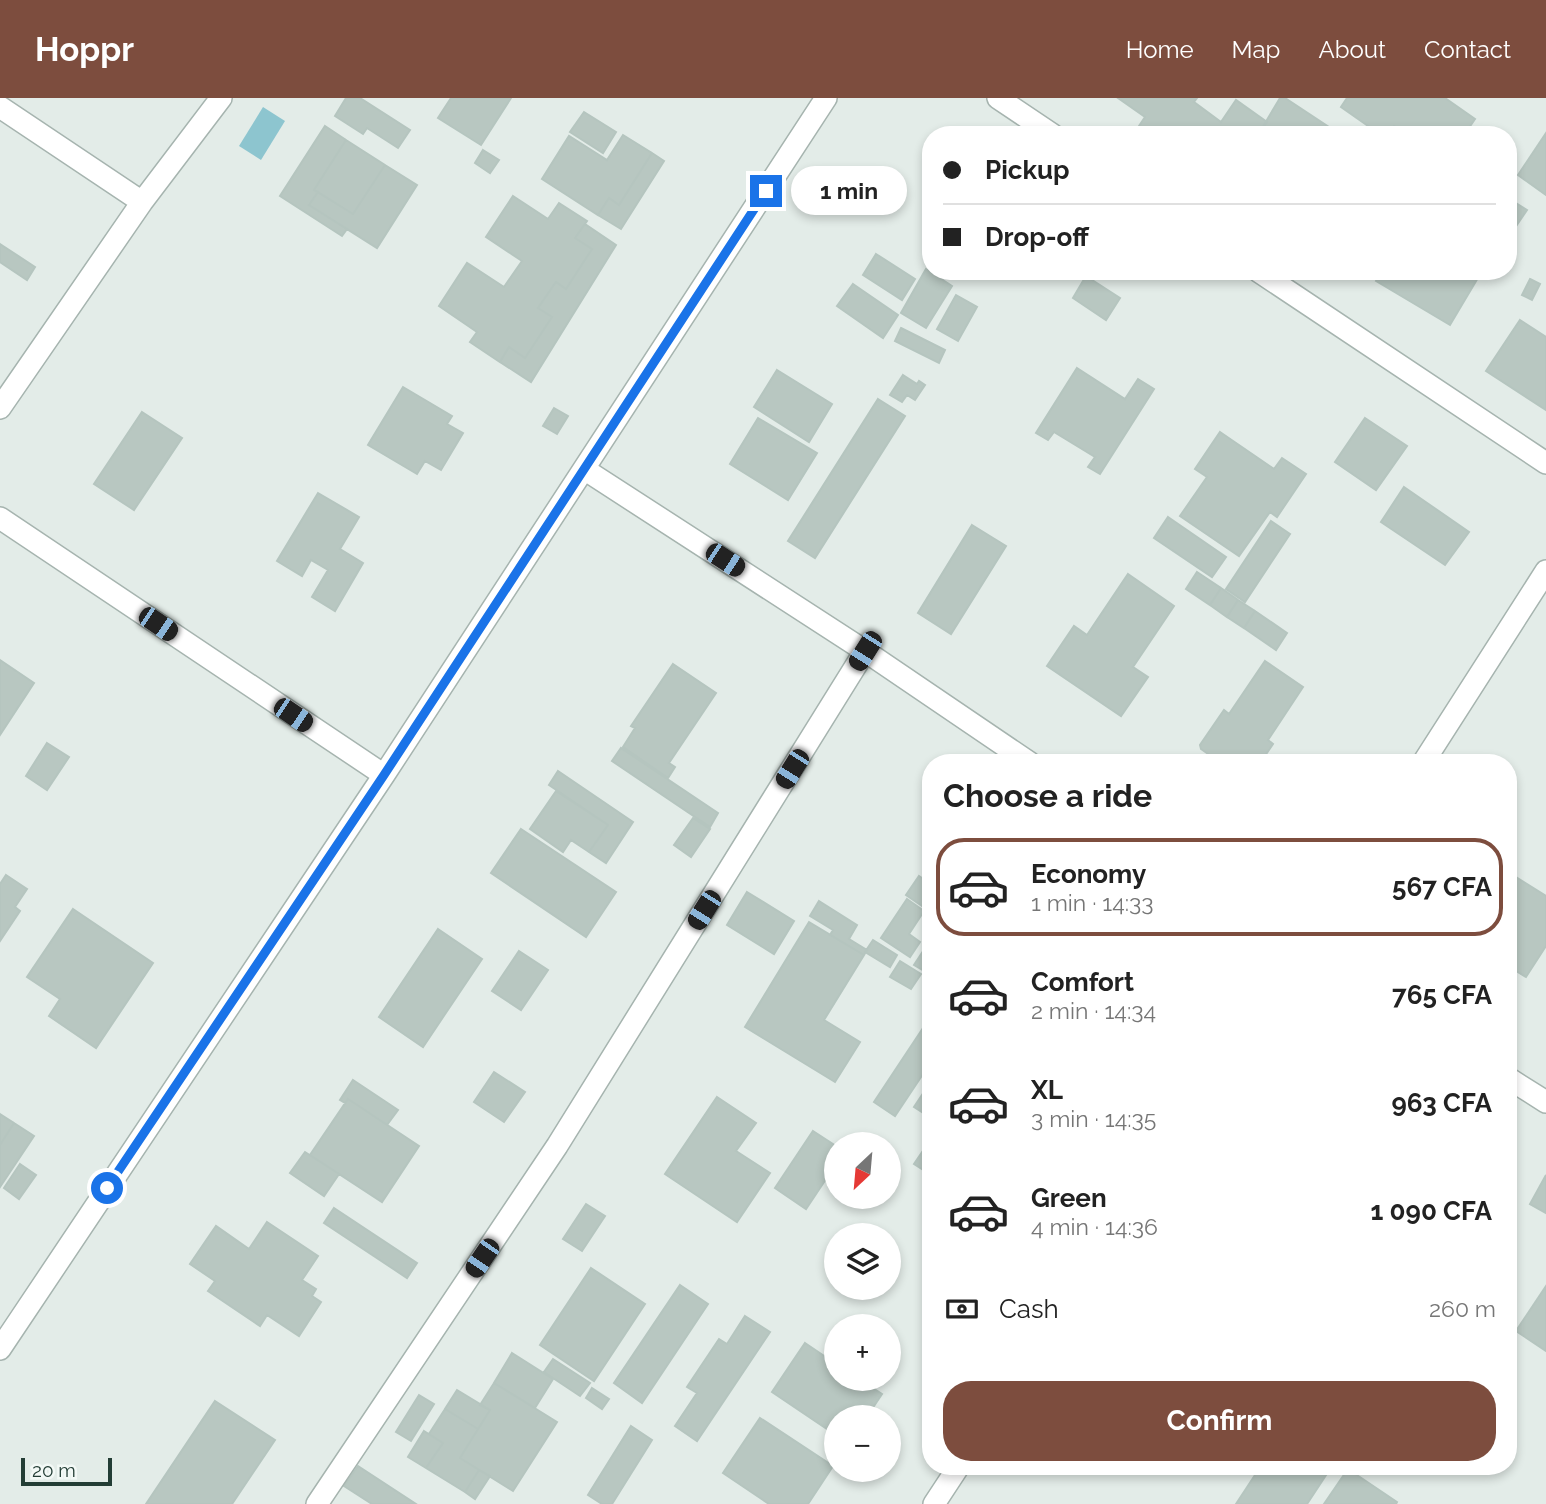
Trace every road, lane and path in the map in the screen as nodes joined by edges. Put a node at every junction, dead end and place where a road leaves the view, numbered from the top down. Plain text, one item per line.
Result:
1 (221, 98) edge
2 (826, 98) edge
3 (998, 98) edge
4 (0, 107) edge
5 (1040, 126) edge
6 (142, 202) junction
7 (1272, 280) edge
8 (0, 408) edge
9 (1546, 463) edge
10 (584, 469) junction
11 (0, 518) edge
12 (1546, 571) edge
13 (865, 651) junction
14 (1017, 754) edge
15 (1429, 754) edge
16 (384, 775) junction
17 (1517, 1084) edge
18 (1546, 1102) edge
19 (0, 1349) edge
20 (953, 1475) edge
21 (317, 1504) edge
22 (934, 1504) edge

1 - 6 street
2 - 10 street
3 - 5 street
4 - 6 street
6 - 8 street
7 - 9 street
10 - 13 street
10 - 16 street
11 - 16 street
12 - 15 street
13 - 14 street
13 - 21 street
16 - 19 street
17 - 18 street
20 - 22 street

